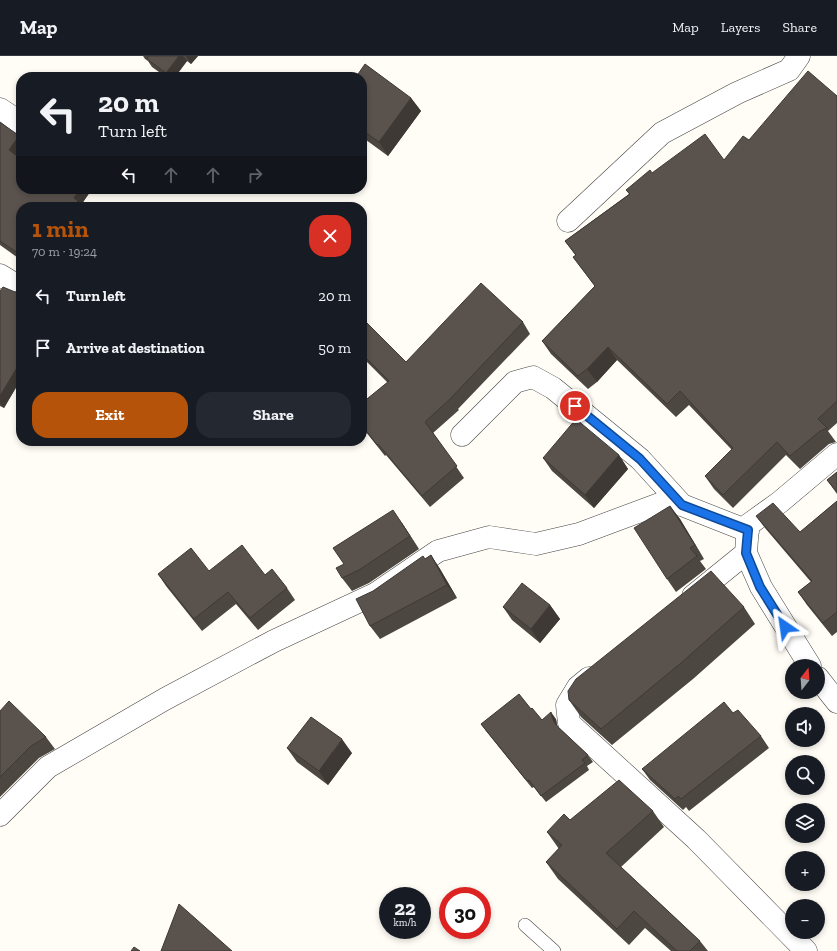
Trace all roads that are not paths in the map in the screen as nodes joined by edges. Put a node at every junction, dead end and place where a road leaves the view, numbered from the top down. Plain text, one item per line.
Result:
1 (799, 56) edge
2 (0, 109) edge
3 (16, 120) edge
4 (568, 222) dead end
5 (0, 275) edge
6 (16, 285) edge
7 (462, 435) dead end
8 (837, 454) edge
9 (682, 505) junction
10 (748, 530) junction
11 (746, 553) junction
12 (678, 608) edge
13 (806, 659) edge
14 (603, 667) edge
15 (825, 687) edge
16 (837, 702) edge
17 (0, 816) edge
18 (525, 925) dead end
19 (554, 951) edge
20 (806, 951) edge

1 - 4 street
2 - 3 street
5 - 6 street
7 - 9 street
8 - 10 street
9 - 10 street
9 - 17 street
10 - 11 street
11 - 12 street
11 - 13 street
14 - 20 street
15 - 16 street
18 - 19 lane

